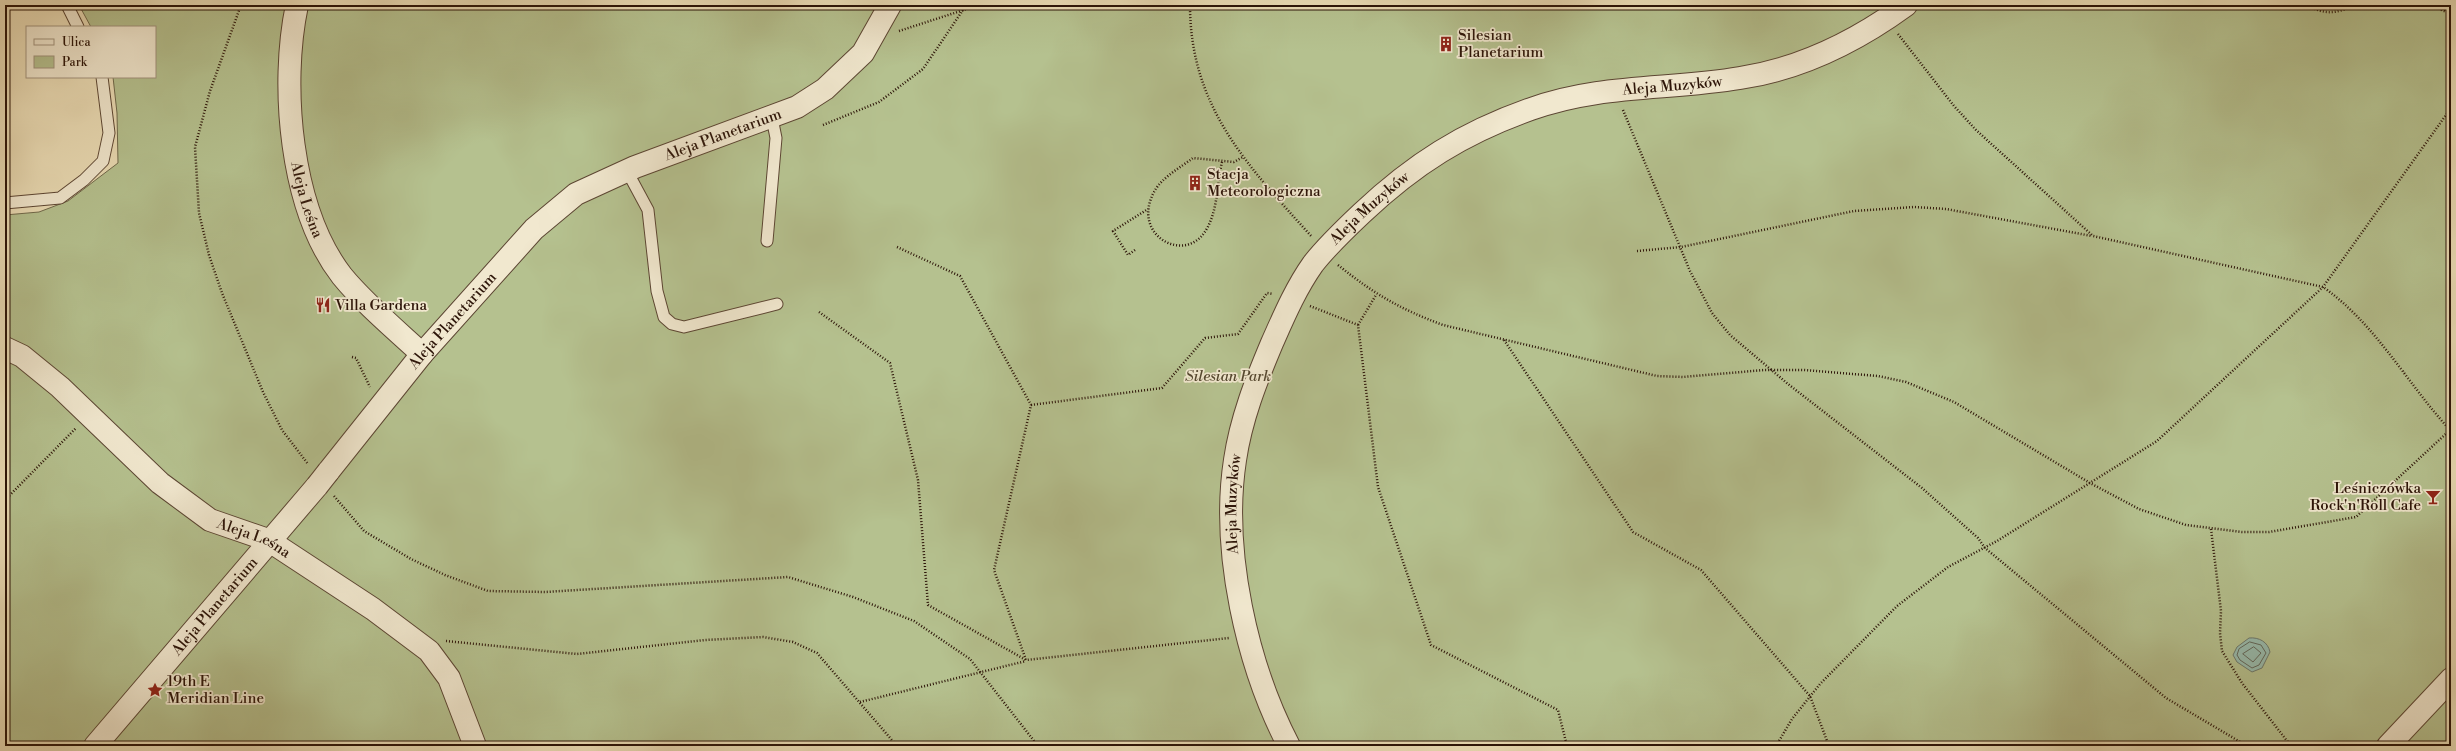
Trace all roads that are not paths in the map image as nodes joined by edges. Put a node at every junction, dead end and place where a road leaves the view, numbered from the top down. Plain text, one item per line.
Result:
1 (67, 5) edge
2 (297, 5) edge
3 (890, 5) edge
4 (1906, 5) edge
5 (1882, 12) edge
6 (78, 26) edge
7 (102, 78) edge
8 (772, 118) junction
9 (627, 171) junction
10 (5, 203) edge
11 (767, 241) dead end
12 (777, 304) dead end
13 (5, 348) edge
14 (422, 354) junction
15 (268, 540) junction
16 (2451, 679) edge
17 (96, 746) edge
18 (476, 746) edge
19 (1289, 746) edge
20 (2388, 746) edge

1 - 6 lane
2 - 14 street, Aleja Leśna
3 - 8 street, Aleja Planetarium
4 - 5 street, Aleja Muzyków
5 - 19 street, Aleja Muzyków
7 - 10 lane
8 - 9 street, Aleja Planetarium
8 - 11 lane
9 - 12 lane
9 - 14 street, Aleja Planetarium
13 - 15 street, Aleja Leśna
14 - 15 street, Aleja Planetarium
15 - 17 street, Aleja Planetarium
15 - 18 street, Aleja Leśna
16 - 20 street

